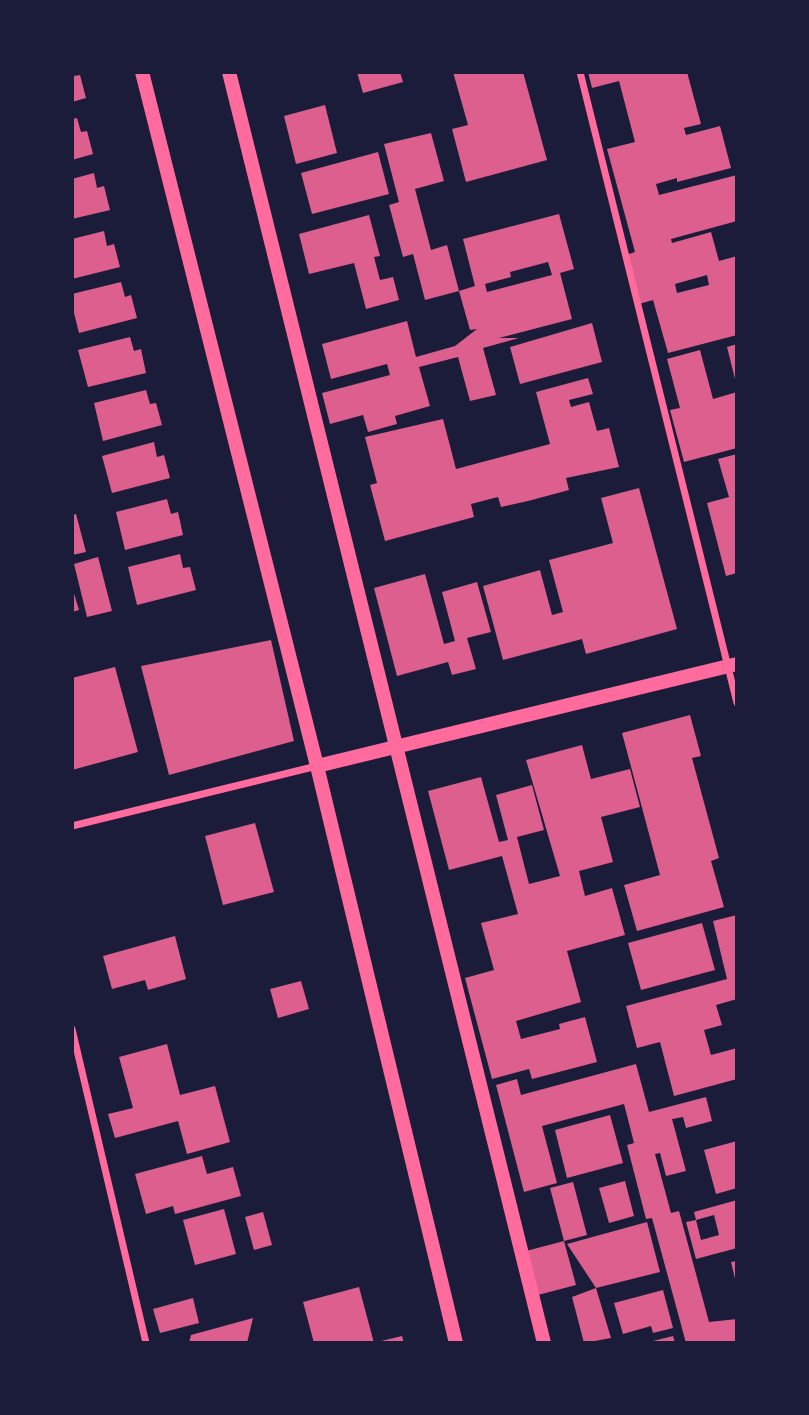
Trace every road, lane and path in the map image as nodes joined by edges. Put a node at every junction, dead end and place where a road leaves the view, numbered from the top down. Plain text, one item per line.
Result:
1 (142, 72) edge
2 (229, 72) edge
3 (580, 72) edge
4 (733, 666) edge
5 (737, 703) edge
6 (396, 746) junction
7 (317, 766) junction
8 (72, 826) edge
9 (72, 1029) edge
10 (146, 1343) edge
11 (456, 1343) edge
12 (544, 1343) edge

1 - 7 main road
2 - 6 main road
3 - 4 street
4 - 5 street
4 - 6 main road
6 - 7 main road
6 - 12 main road
7 - 8 street
7 - 11 main road
9 - 10 street

